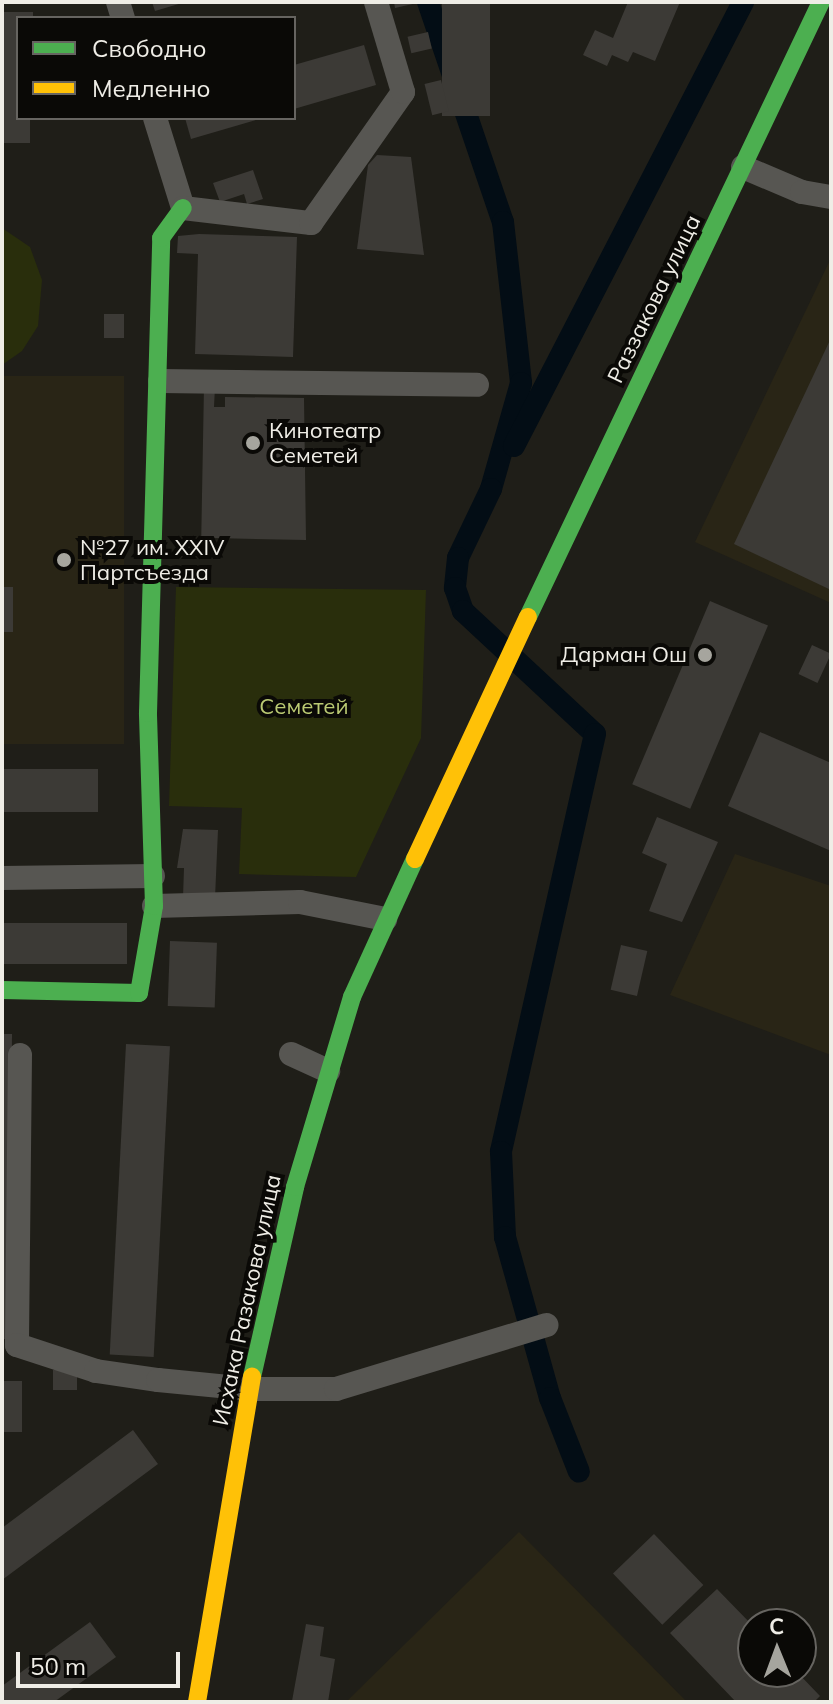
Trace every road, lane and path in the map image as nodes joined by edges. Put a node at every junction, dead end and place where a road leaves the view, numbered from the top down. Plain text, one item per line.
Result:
1 (376, 2) edge
2 (821, 2) edge
3 (156, 120) edge
4 (743, 167) junction
5 (831, 197) edge
6 (183, 208) junction
7 (160, 381) junction
8 (477, 385) dead end
9 (495, 685) joint
10 (153, 876) junction
11 (2, 878) edge
12 (154, 906) junction
13 (385, 919) junction
14 (2, 990) edge
15 (291, 1054) dead end
16 (20, 1055) dead end
17 (328, 1071) junction
18 (546, 1325) dead end
19 (249, 1389) junction
20 (197, 1702) edge

1 - 6 street
2 - 4 main road, Раззакова улица
3 - 6 street
4 - 5 street
4 - 9 main road, Раззакова улица
6 - 7 main road
7 - 8 street
7 - 10 main road
9 - 13 main road, Исхака Разакова улица
10 - 11 street
10 - 12 main road
12 - 13 street
12 - 14 main road
13 - 17 main road, Исхака Разакова улица
15 - 17 street
16 - 19 street
17 - 19 main road, Исхака Разакова улица
18 - 19 street
19 - 20 main road, Исхака Разакова улица

